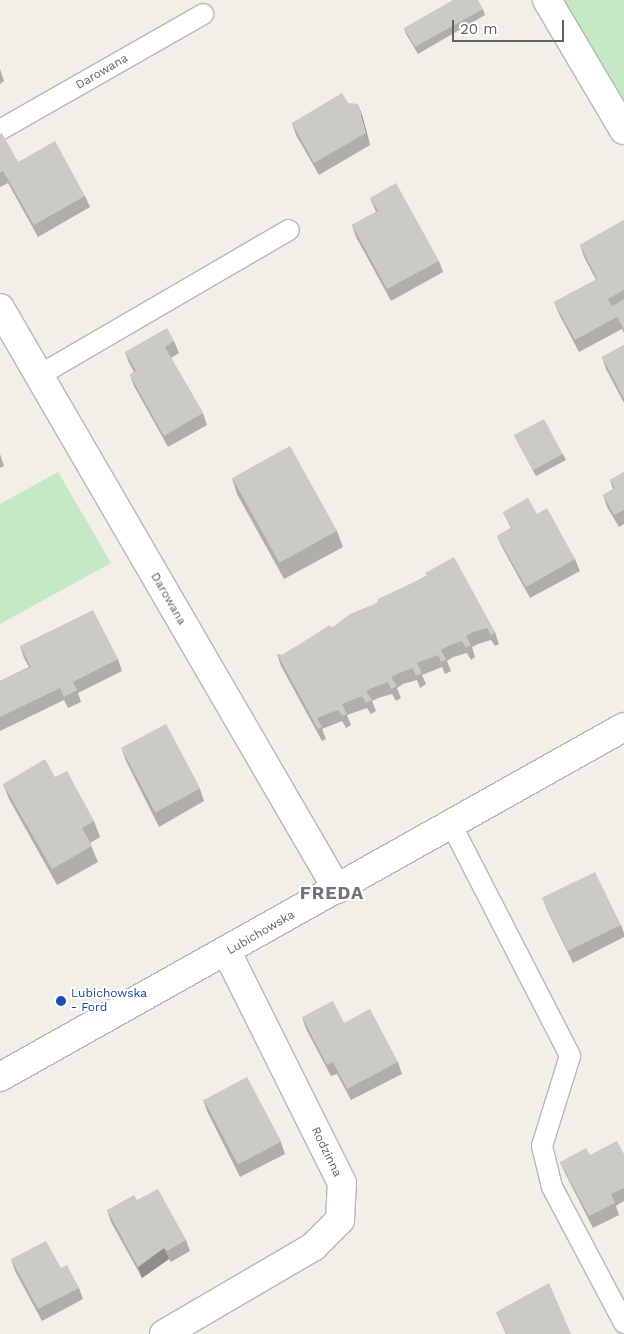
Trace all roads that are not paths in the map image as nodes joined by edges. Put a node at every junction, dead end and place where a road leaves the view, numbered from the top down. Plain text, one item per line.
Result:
1 (547, 0) edge
2 (203, 14) dead end
3 (0, 130) edge
4 (624, 130) edge
5 (289, 230) dead end
6 (0, 308) edge
7 (38, 376) junction
8 (624, 727) edge
9 (451, 824) junction
10 (336, 889) junction
11 (227, 952) junction
12 (0, 1077) edge
13 (624, 1323) edge
14 (164, 1334) edge

1 - 4 street
2 - 3 lane, Darowana
5 - 7 lane
6 - 7 street, Darowana
7 - 10 street, Darowana
8 - 9 street, Lubichowska
9 - 10 street, Lubichowska
9 - 13 lane
10 - 11 street, Lubichowska
11 - 12 street, Lubichowska
11 - 14 street, Rodzinna

